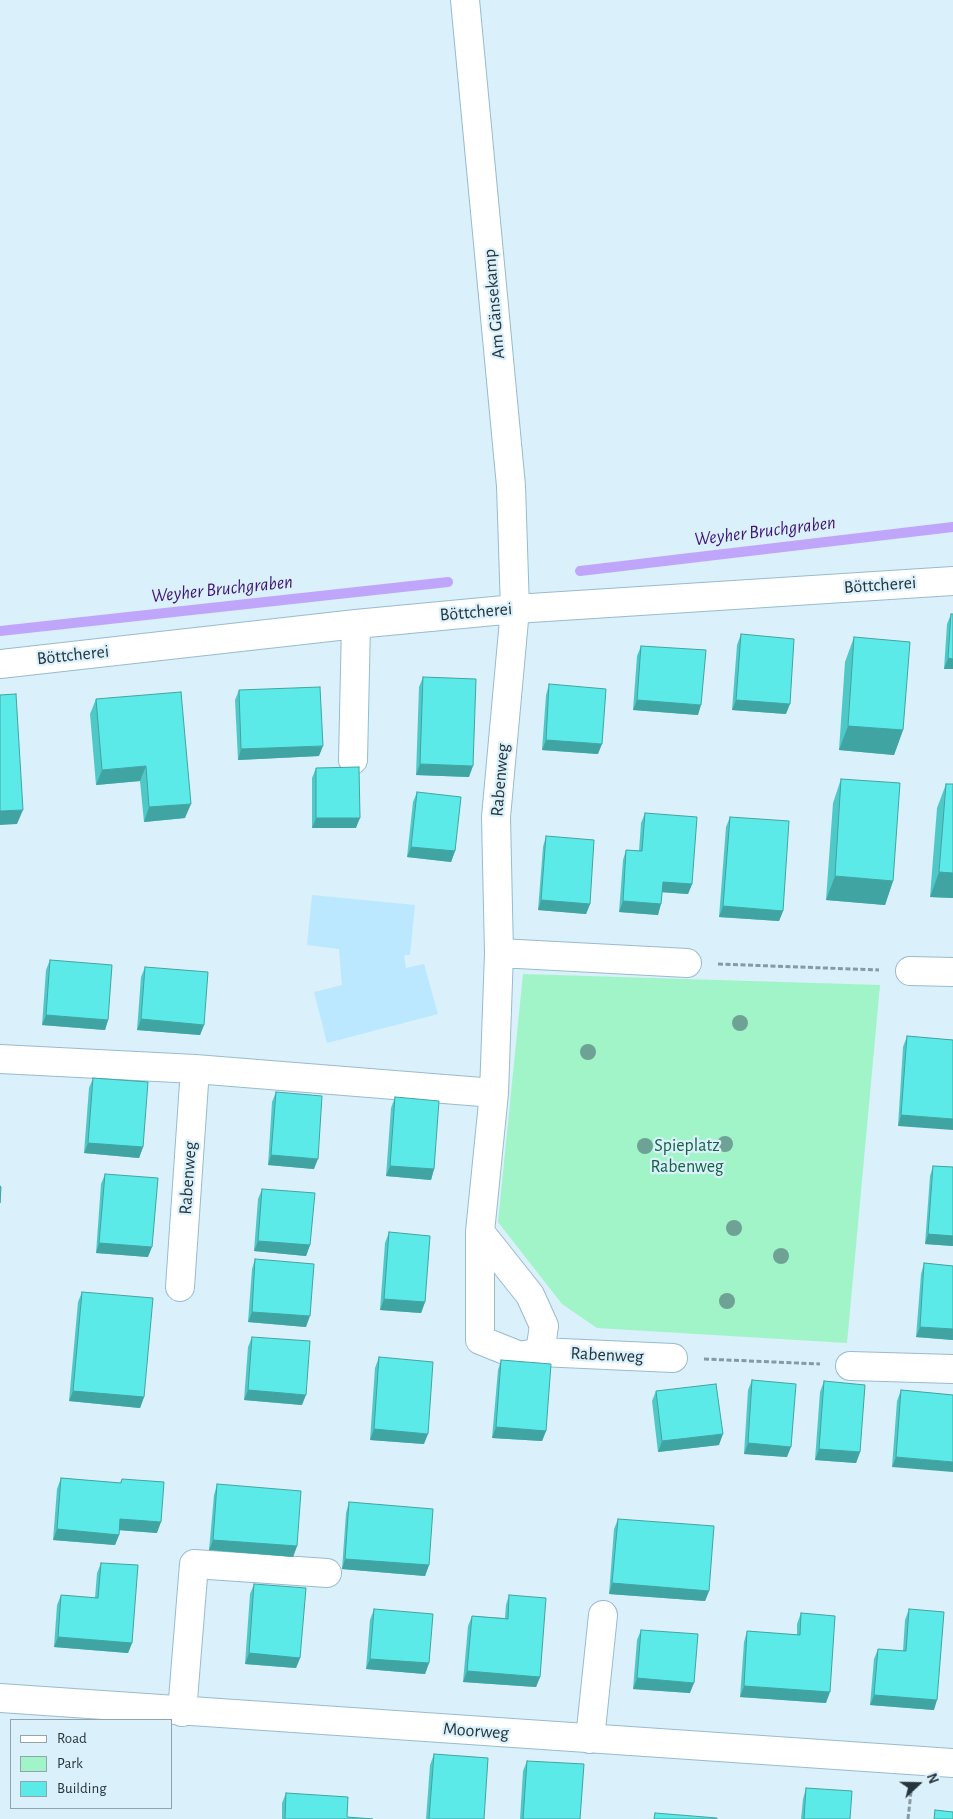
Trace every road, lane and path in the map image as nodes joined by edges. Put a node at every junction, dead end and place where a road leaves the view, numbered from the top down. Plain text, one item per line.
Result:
1 (465, 0) edge
2 (953, 581) edge
3 (515, 608) junction
4 (356, 624) junction
5 (0, 664) edge
6 (353, 760) dead end
7 (499, 953) junction
8 (687, 963) joint
9 (910, 971) joint
10 (953, 972) edge
11 (0, 1059) edge
12 (195, 1069) junction
13 (494, 1093) junction
14 (480, 1232) junction
15 (180, 1287) dead end
16 (540, 1352) junction
17 (673, 1358) joint
18 (850, 1366) joint
19 (953, 1369) edge
20 (327, 1573) dead end
21 (603, 1615) dead end
22 (0, 1698) edge
23 (182, 1712) junction
24 (590, 1739) junction
25 (953, 1763) edge

1 - 3 street, Am Gänsekamp
2 - 3 street, Böttcherei
3 - 4 street, Böttcherei
3 - 7 street, Rabenweg
4 - 5 street, Böttcherei
4 - 6 street
7 - 8 street
7 - 13 street, Rabenweg
8 - 9 path
9 - 10 street
11 - 12 street
12 - 13 street
12 - 15 street, Rabenweg
13 - 14 street, Rabenweg
14 - 16 street
14 - 16 street, Rabenweg
16 - 17 street, Rabenweg
17 - 18 path
18 - 19 street
20 - 23 street
21 - 24 street
22 - 23 street, Moorweg
23 - 24 street, Moorweg
24 - 25 street, Moorweg

